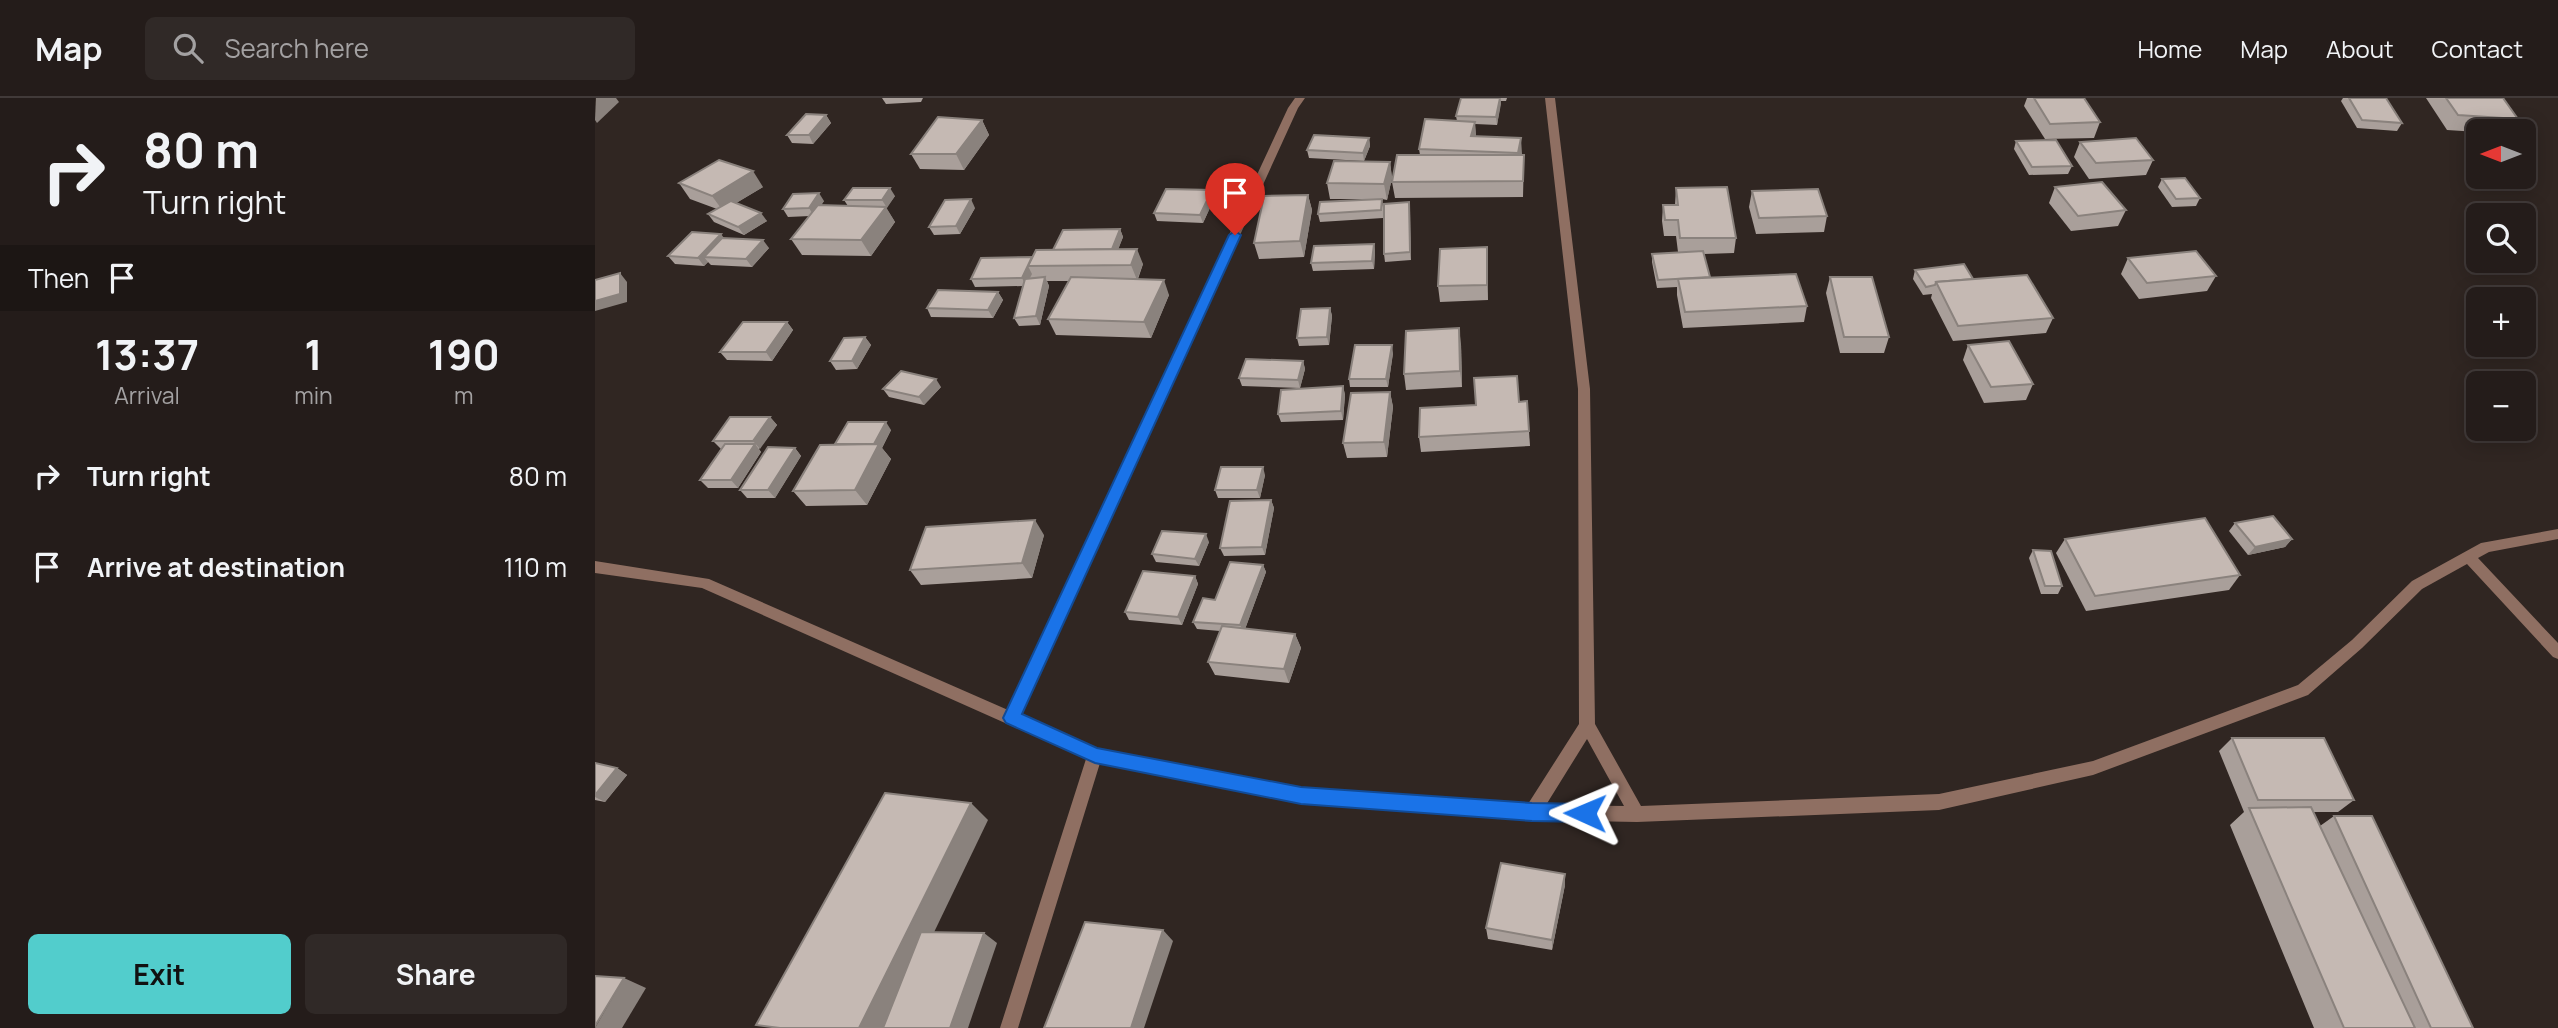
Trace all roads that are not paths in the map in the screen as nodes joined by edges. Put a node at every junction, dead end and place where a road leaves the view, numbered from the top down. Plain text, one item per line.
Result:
1 (1300, 98) edge
2 (1550, 98) edge
3 (2558, 534) edge
4 (2469, 556) junction
5 (595, 567) edge
6 (2558, 653) edge
7 (1012, 718) junction
8 (1587, 724) junction
9 (1095, 755) junction
10 (1532, 812) junction
11 (1637, 814) junction
12 (1009, 1028) edge

1 - 7 street
2 - 8 street
3 - 4 street
4 - 6 street
4 - 11 street
5 - 7 street
7 - 9 street
8 - 10 street
8 - 11 street
9 - 10 street
9 - 12 street
10 - 11 street

